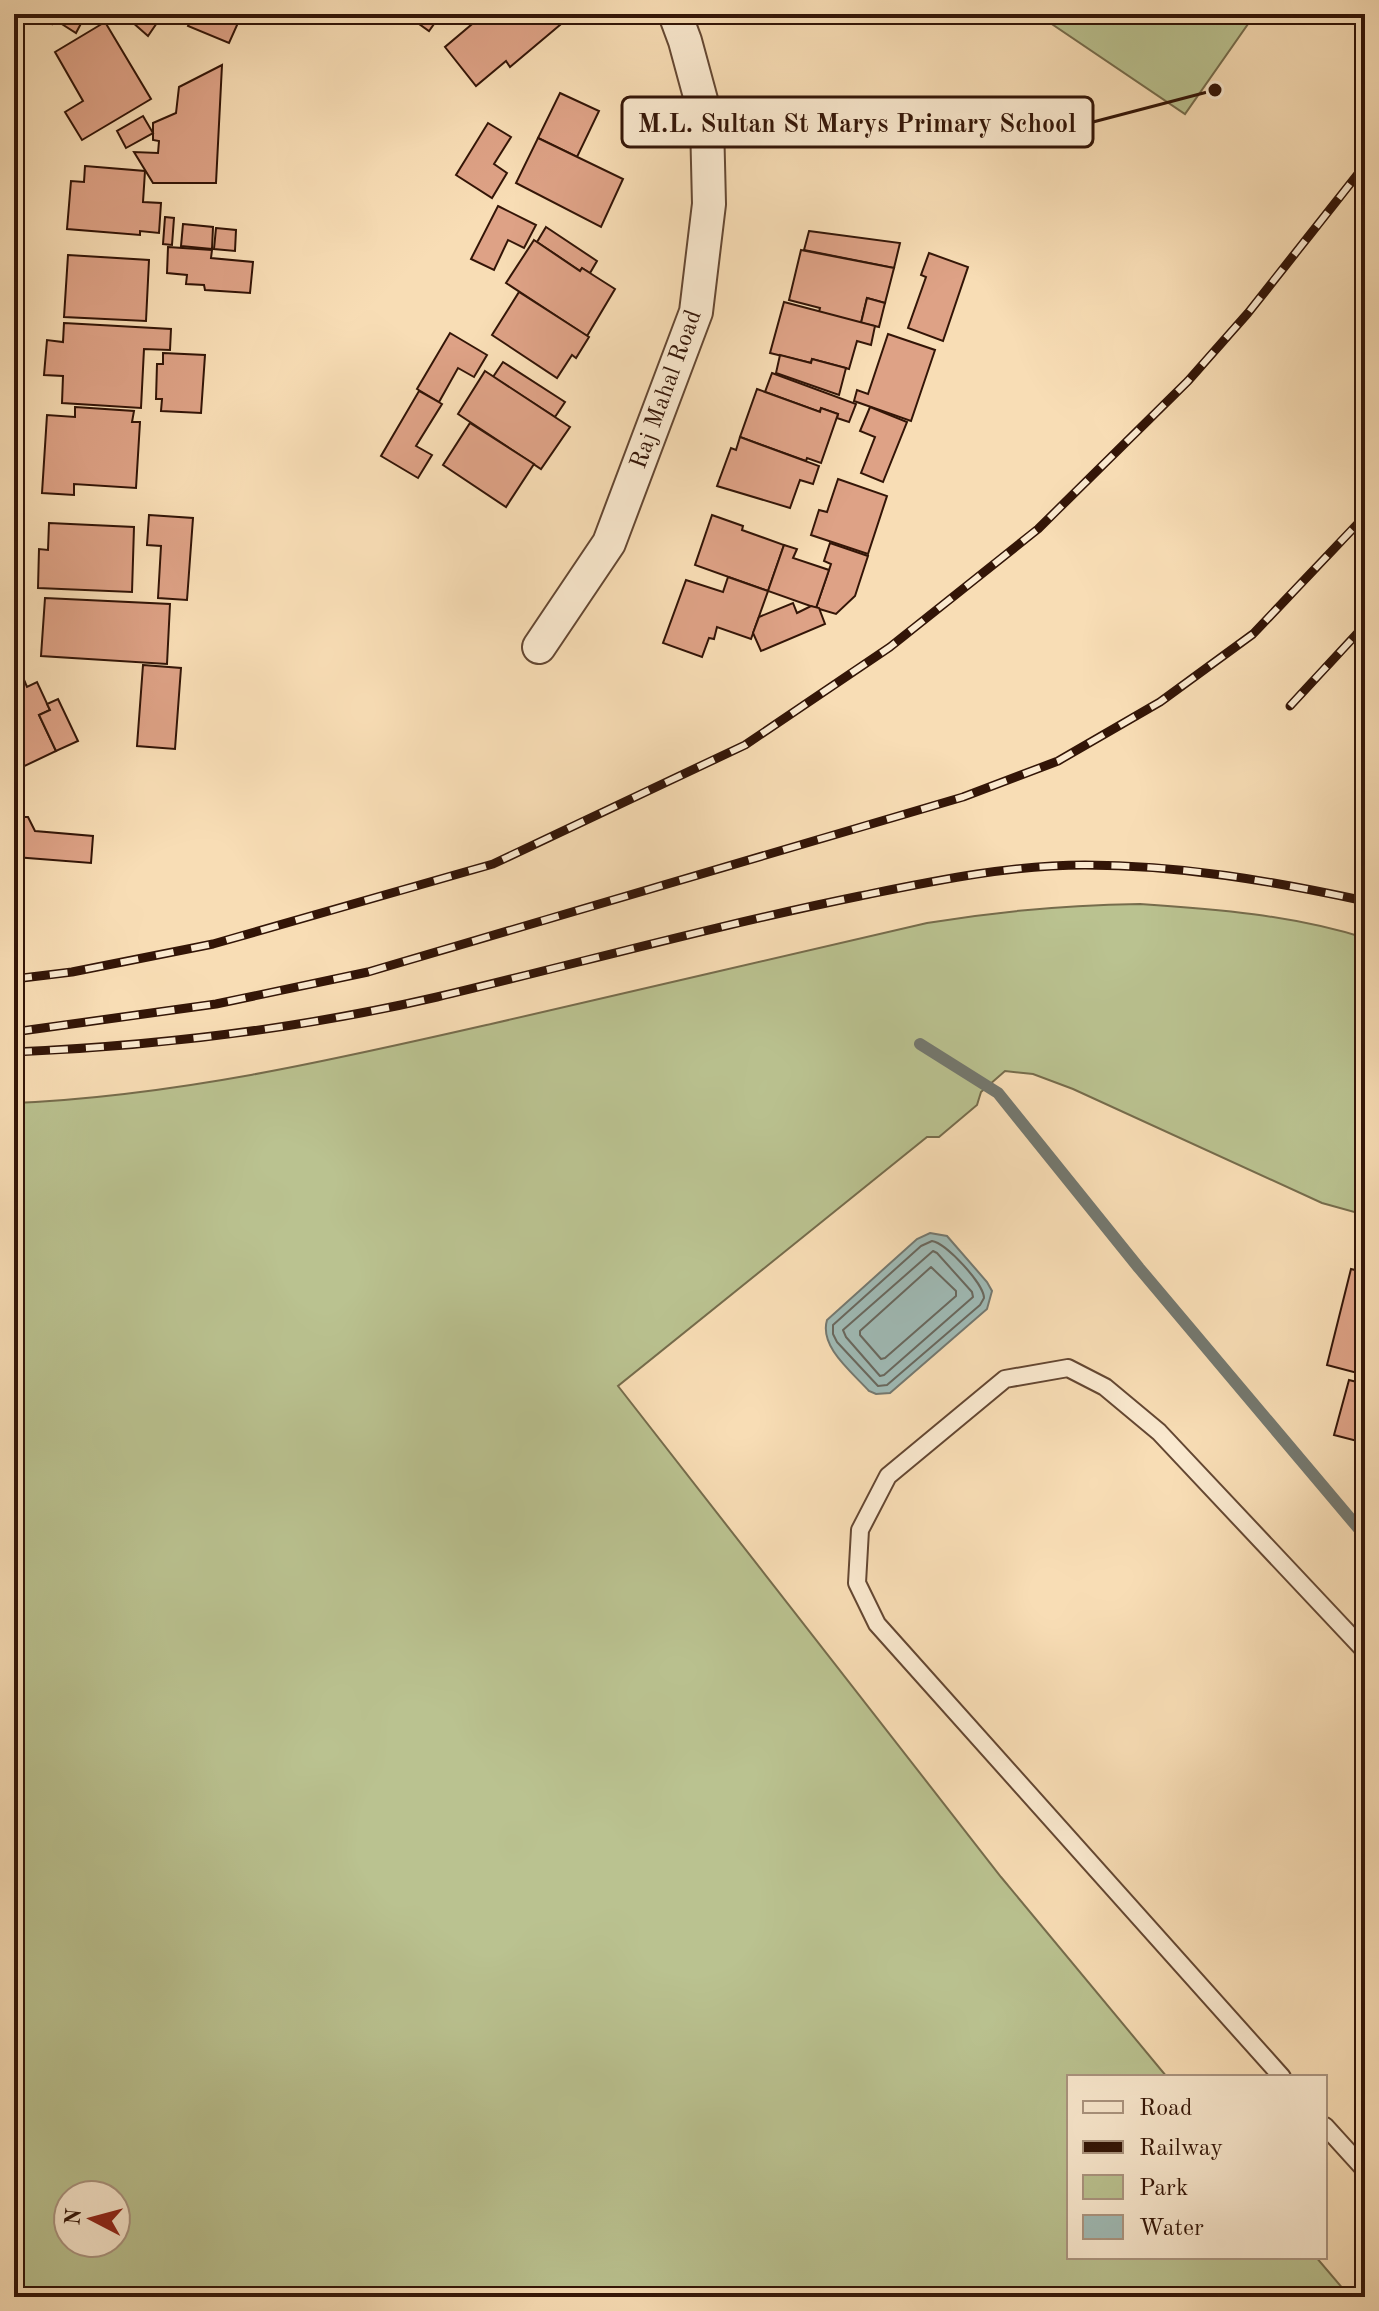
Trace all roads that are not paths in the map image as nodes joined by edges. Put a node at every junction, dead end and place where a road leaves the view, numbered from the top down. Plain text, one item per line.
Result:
1 (675, 14) edge
2 (539, 647) dead end
3 (1365, 1651) edge
4 (1280, 2075) edge
5 (1327, 2128) edge
6 (1365, 2170) edge

1 - 2 street, Raj Mahal Road
3 - 4 lane
5 - 6 lane

